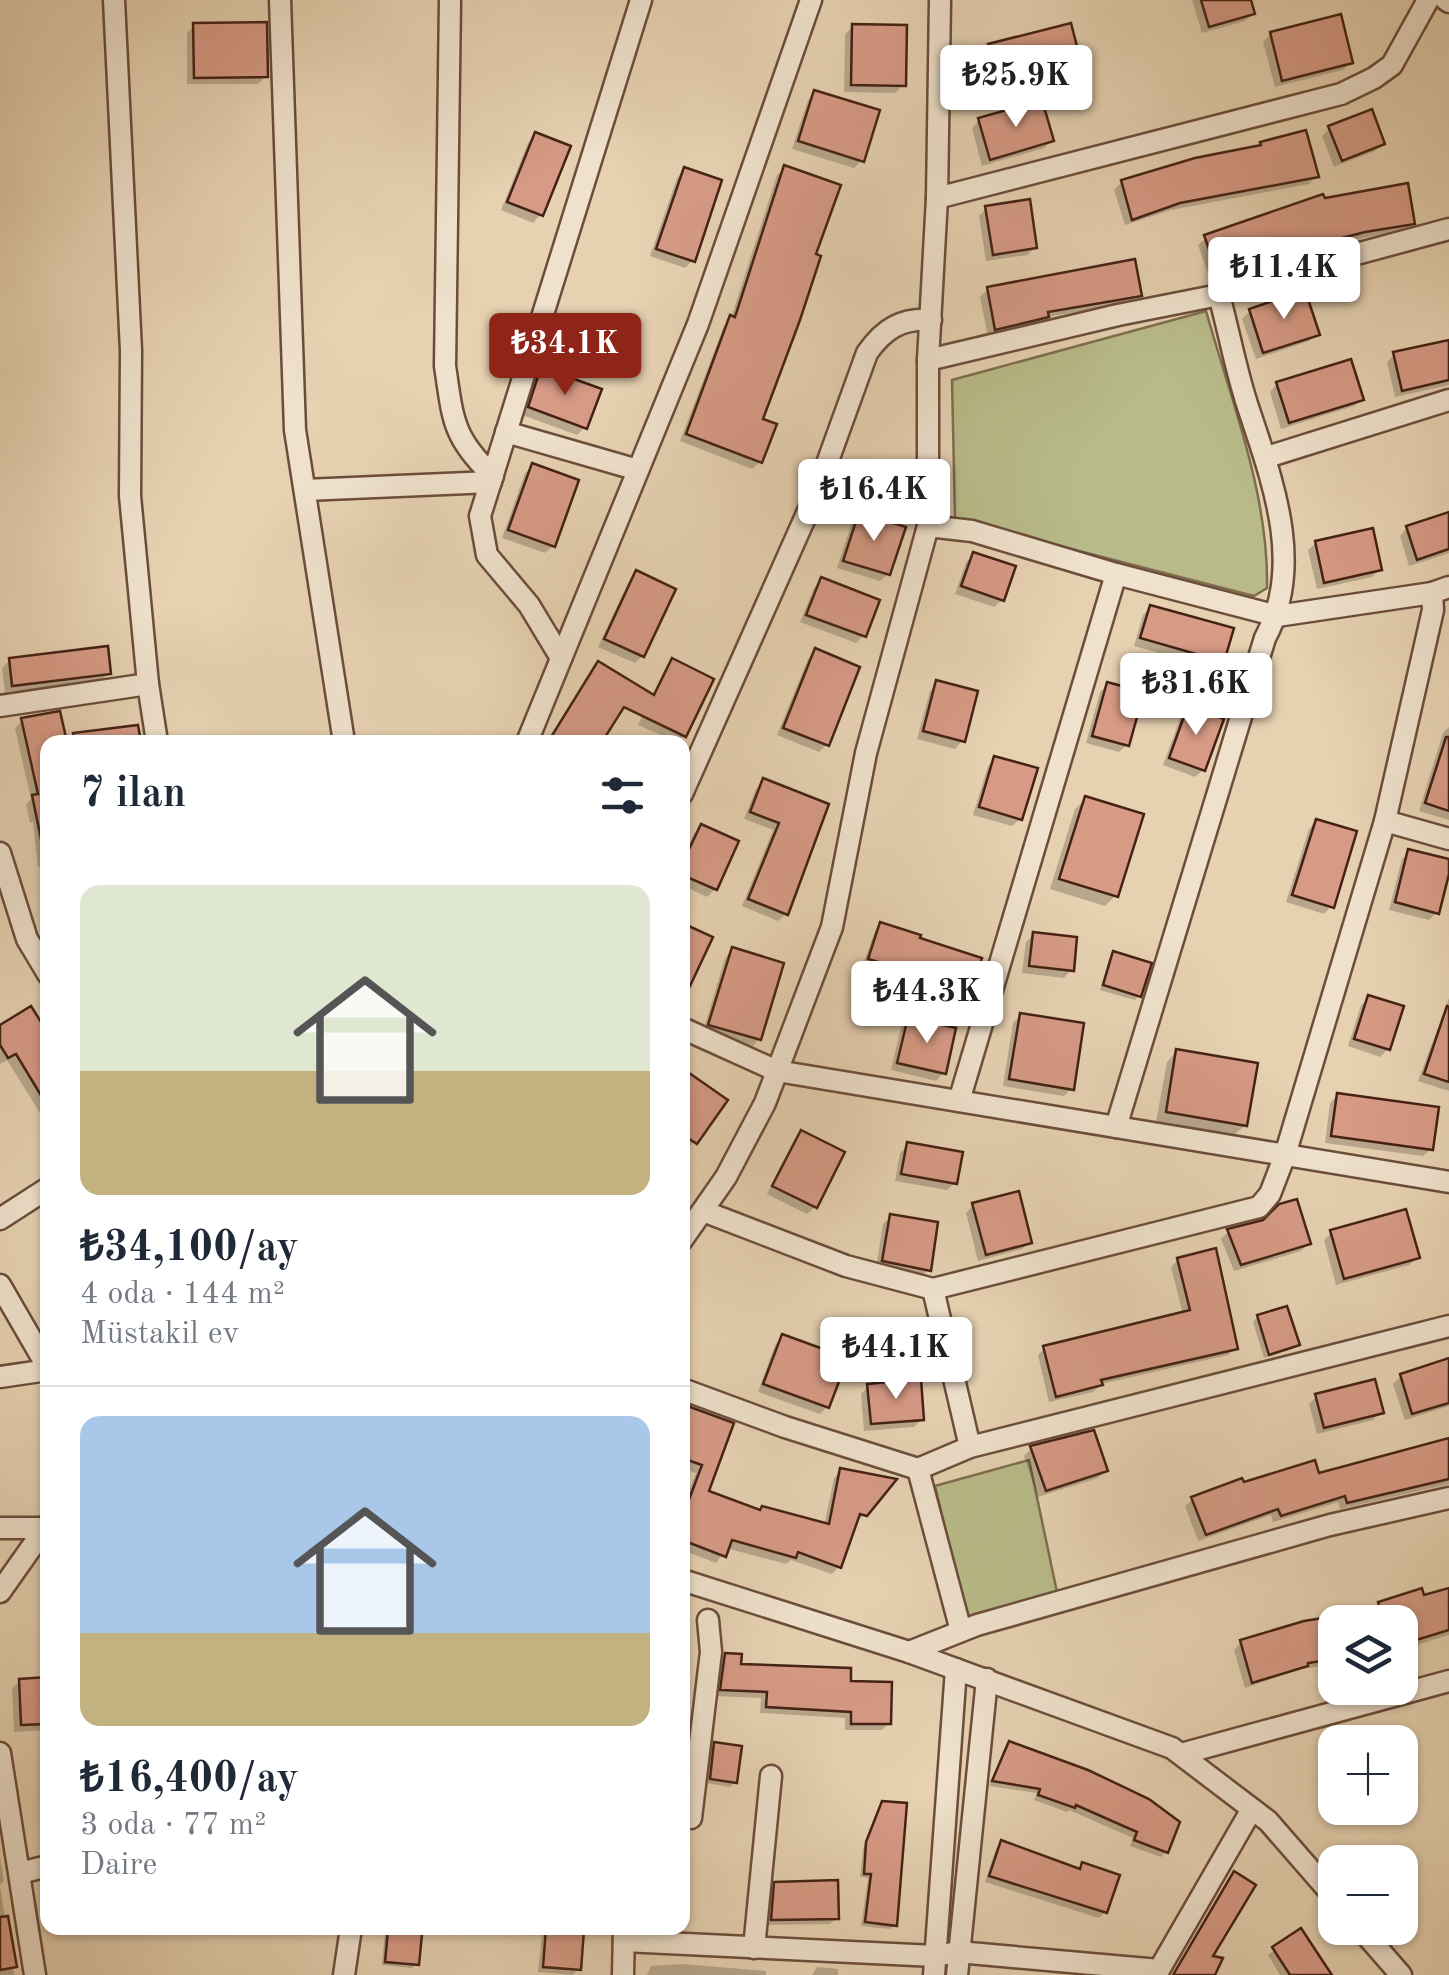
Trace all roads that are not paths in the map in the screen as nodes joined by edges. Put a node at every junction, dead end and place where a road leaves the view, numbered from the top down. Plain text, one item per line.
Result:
1 (114, 0) edge
2 (280, 0) edge
3 (450, 0) edge
4 (641, 0) edge
5 (811, 0) edge
6 (940, 0) edge
7 (1428, 0) edge
8 (937, 198) junction
9 (1449, 229) edge
10 (1219, 295) junction
11 (931, 320) junction
12 (928, 360) junction
13 (1449, 400) edge
14 (506, 432) junction
15 (1267, 457) junction
16 (638, 470) junction
17 (492, 479) junction
18 (305, 490) junction
19 (928, 526) junction
20 (1116, 574) junction
21 (1441, 590) edge
22 (1277, 616) junction
23 (561, 658) junction
24 (148, 684) junction
25 (0, 706) edge
26 (157, 735) edge
27 (343, 735) edge
28 (530, 735) edge
29 (690, 776) edge
30 (1385, 821) junction
31 (1449, 840) edge
32 (0, 852) edge
33 (7, 906) edge
34 (40, 961) edge
35 (690, 1032) edge
36 (777, 1070) junction
37 (959, 1101) junction
38 (1116, 1127) junction
39 (1285, 1155) junction
40 (1449, 1182) edge
41 (40, 1193) edge
42 (704, 1211) junction
43 (0, 1219) edge
44 (690, 1229) edge
45 (0, 1285) edge
46 (933, 1289) junction
47 (1449, 1326) edge
48 (40, 1355) edge
49 (40, 1370) edge
50 (0, 1377) edge
51 (690, 1392) edge
52 (970, 1447) junction
53 (918, 1469) junction
54 (1449, 1498) edge
55 (40, 1526) edge
56 (0, 1528) edge
57 (40, 1535) edge
58 (690, 1583) edge
59 (0, 1592) edge
60 (708, 1620) dead end
61 (961, 1631) junction
62 (910, 1652) junction
63 (956, 1669) junction
64 (987, 1679) junction
65 (1449, 1681) edge
66 (0, 1753) edge
67 (1182, 1754) junction
68 (771, 1776) dead end
69 (1252, 1809) junction
70 (690, 1818) edge
71 (40, 1868) edge
72 (20, 1873) junction
73 (1318, 1878) edge
74 (350, 1935) edge
75 (624, 1935) edge
76 (633, 1935) edge
77 (1375, 1945) edge
78 (754, 1948) junction
79 (958, 1952) junction
80 (935, 1966) edge
81 (35, 1975) edge
82 (344, 1975) edge
83 (624, 1975) edge
84 (957, 1975) edge
85 (1401, 1975) edge

1 - 24 street
2 - 18 street
3 - 17 street
4 - 14 street
5 - 16 street
6 - 8 street
7 - 8 street
8 - 11 street
9 - 10 street
10 - 12 street
10 - 15 street
11 - 12 street
11 - 29 street
12 - 19 street
13 - 15 street
14 - 16 street
14 - 17 street
15 - 22 street
16 - 23 street
17 - 18 street
17 - 23 street
18 - 27 street
19 - 20 street
19 - 36 street
20 - 22 street
20 - 37 street
21 - 22 street
21 - 30 street
22 - 38 street
23 - 28 street
24 - 25 street
24 - 26 street
30 - 31 street
30 - 39 street
32 - 33 street
33 - 34 street
35 - 36 street
36 - 37 street
36 - 42 street
37 - 38 street
38 - 39 street
39 - 40 street
39 - 46 street
41 - 43 street
42 - 44 street
42 - 46 street
45 - 48 street
46 - 52 street
47 - 52 street
49 - 50 street
51 - 53 street
52 - 53 street
53 - 61 street
54 - 61 street
55 - 56 street
57 - 59 street
58 - 62 street
60 - 70 street
61 - 62 street
62 - 63 street
63 - 64 street
63 - 80 street
64 - 67 street
64 - 79 street
65 - 67 street
66 - 72 street
67 - 69 street
68 - 78 street
69 - 73 street
69 - 79 street
71 - 72 street
72 - 81 street
74 - 82 street
75 - 83 street
76 - 78 street
77 - 85 street
78 - 80 street
79 - 80 street
79 - 84 street

